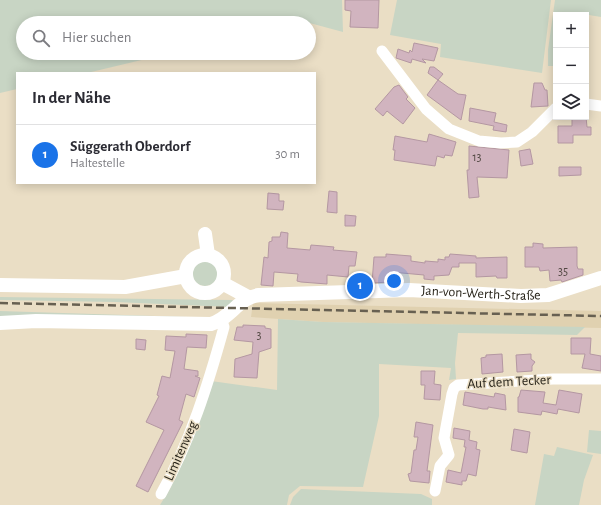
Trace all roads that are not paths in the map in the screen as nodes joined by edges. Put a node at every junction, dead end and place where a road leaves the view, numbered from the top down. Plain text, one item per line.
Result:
1 (382, 51) dead end
2 (589, 104) edge
3 (601, 106) edge
4 (553, 111) edge
5 (205, 234) dead end
6 (208, 255) junction
7 (186, 276) junction
8 (601, 278) edge
9 (222, 283) junction
10 (0, 286) edge
11 (245, 300) junction
12 (222, 321) junction
13 (0, 323) edge
14 (601, 379) edge
15 (435, 491) dead end
16 (161, 494) dead end

1 - 4 street
2 - 3 street
5 - 6 main road
6 - 7 main road
6 - 9 main road
7 - 9 main road
7 - 10 main road
8 - 11 main road, Jan-von-Werth-Straße
9 - 11 main road
11 - 12 main road
12 - 13 main road
12 - 16 street, Limitenweg
14 - 15 street, Auf dem Tecker

